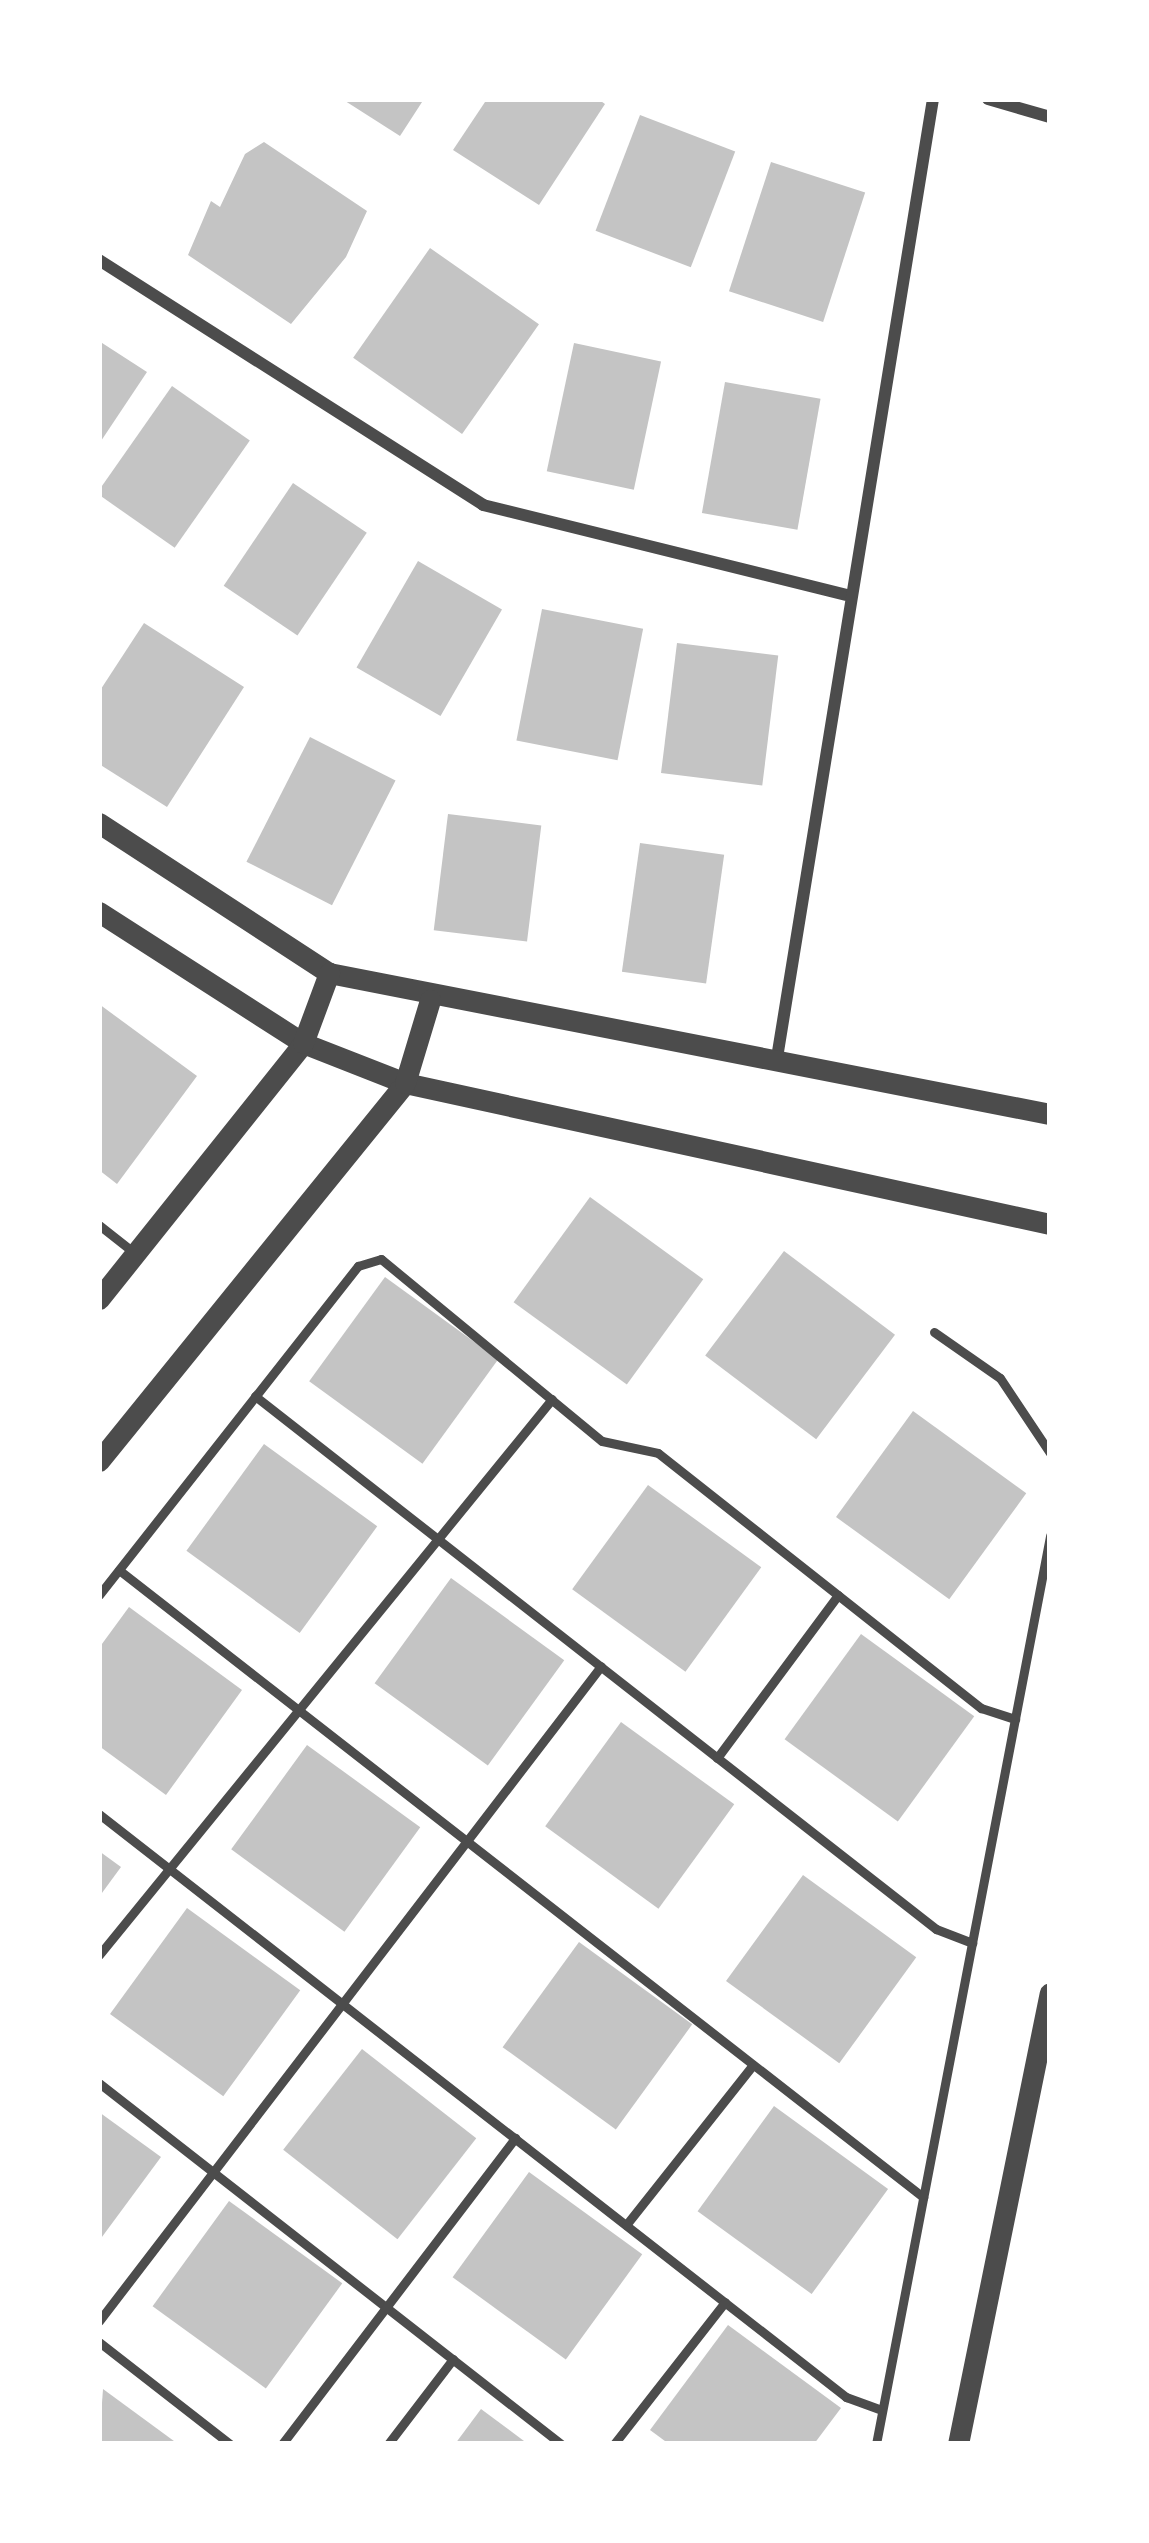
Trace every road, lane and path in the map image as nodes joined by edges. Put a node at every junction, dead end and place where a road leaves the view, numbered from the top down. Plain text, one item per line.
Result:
1 (932, 99) edge
2 (988, 99) edge
3 (1050, 117) edge
4 (99, 260) edge
5 (846, 595) junction
6 (99, 823) edge
7 (99, 912) edge
8 (329, 973) junction
9 (430, 1000) junction
10 (303, 1043) junction
11 (776, 1065) junction
12 (405, 1083) junction
13 (1050, 1114) edge
14 (1050, 1224) edge
15 (99, 1225) edge
16 (135, 1253) junction
17 (99, 1299) edge
18 (934, 1332) dead end
19 (255, 1396) junction
20 (552, 1399) junction
21 (1050, 1453) edge
22 (99, 1461) edge
23 (1050, 1536) edge
24 (439, 1539) junction
25 (119, 1570) junction
26 (838, 1594) junction
27 (99, 1595) edge
28 (601, 1666) junction
29 (298, 1711) junction
30 (1015, 1720) junction
31 (718, 1758) junction
32 (99, 1814) edge
33 (466, 1842) junction
34 (170, 1869) junction
35 (972, 1943) junction
36 (99, 1955) edge
37 (1050, 1993) edge
38 (343, 2004) junction
39 (753, 2065) junction
40 (99, 2083) edge
41 (515, 2138) junction
42 (214, 2172) junction
43 (923, 2198) junction
44 (626, 2225) junction
45 (725, 2302) junction
46 (386, 2307) junction
47 (99, 2321) edge
48 (99, 2342) edge
49 (453, 2359) junction
50 (882, 2410) junction
51 (230, 2444) edge
52 (282, 2444) edge
53 (388, 2444) edge
54 (561, 2444) edge
55 (614, 2444) edge
56 (876, 2444) edge
57 (958, 2444) edge

1 - 5 street
2 - 3 street
4 - 5 street
5 - 11 street
6 - 8 street
7 - 10 street
8 - 9 street
8 - 10 street
9 - 11 street
9 - 12 street
10 - 12 street
10 - 16 street
11 - 13 street
12 - 14 street
12 - 22 street
15 - 16 lane
16 - 17 street
18 - 21 lane
19 - 20 lane
19 - 24 lane
19 - 25 lane
20 - 24 lane
20 - 26 lane
23 - 30 lane
24 - 28 lane
24 - 29 lane
25 - 27 lane
25 - 29 lane
26 - 30 lane
26 - 31 lane
28 - 31 lane
28 - 33 lane
29 - 33 lane
29 - 34 lane
30 - 35 lane
31 - 35 lane
32 - 34 lane
33 - 38 lane
33 - 39 lane
34 - 36 lane
34 - 38 lane
35 - 43 lane
37 - 57 street
38 - 41 lane
38 - 42 lane
39 - 43 lane
39 - 44 lane
40 - 42 lane
41 - 44 lane
41 - 46 lane
42 - 46 lane
42 - 47 lane
43 - 50 lane
44 - 45 lane
45 - 50 lane
45 - 55 lane
46 - 49 lane
46 - 52 lane
48 - 51 lane
49 - 53 lane
49 - 54 lane
50 - 56 lane

